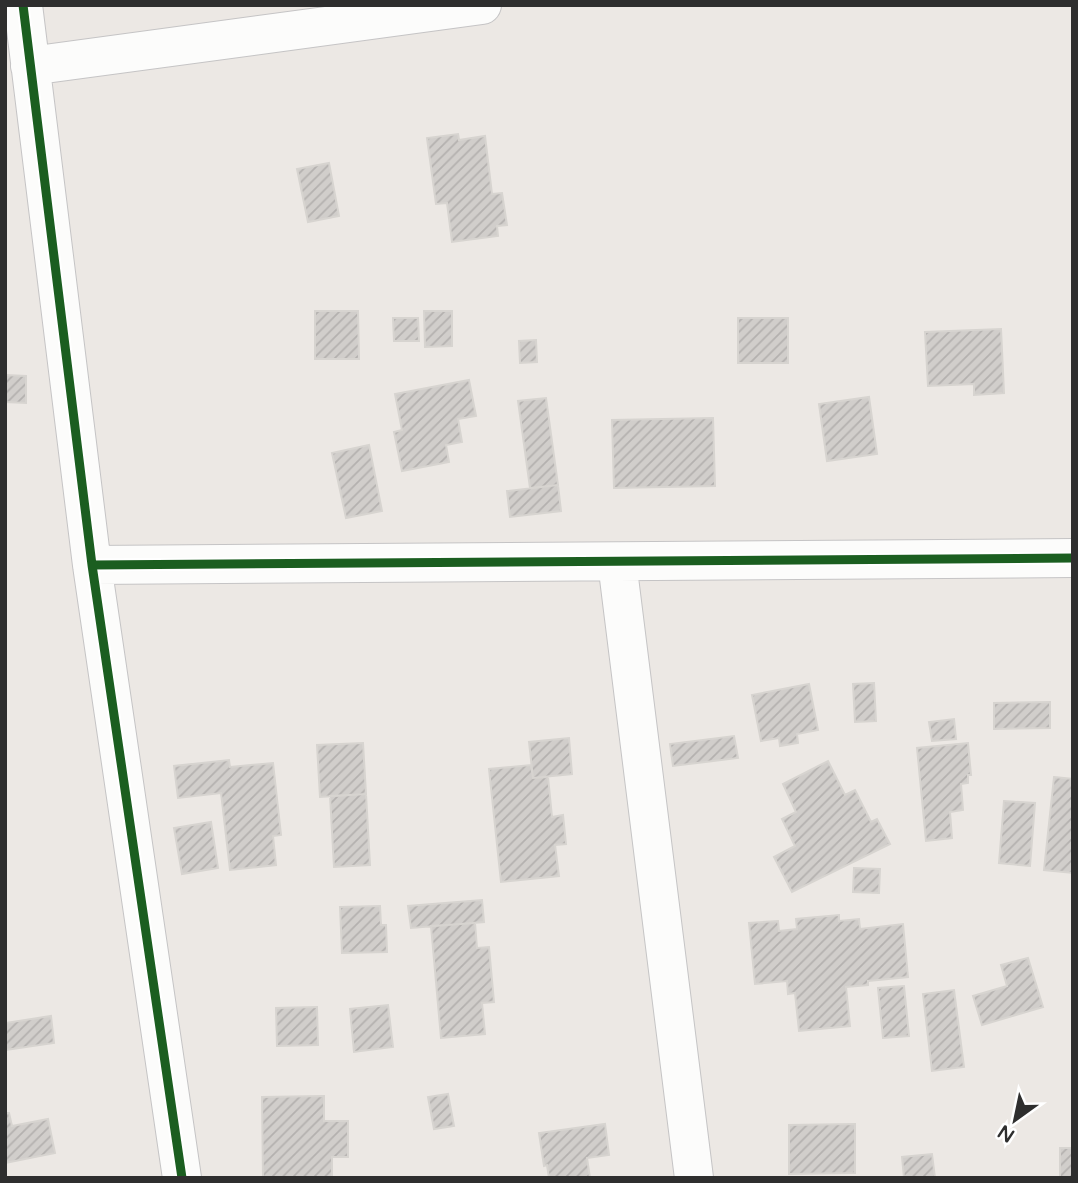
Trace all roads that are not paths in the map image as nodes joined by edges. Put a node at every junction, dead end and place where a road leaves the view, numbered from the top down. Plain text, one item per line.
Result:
1 (23, 5) edge
2 (482, 5) edge
3 (30, 66) junction
4 (1073, 558) edge
5 (617, 562) junction
6 (92, 565) junction
7 (182, 1178) edge
8 (694, 1178) edge

1 - 3 street
2 - 3 street
3 - 6 street
4 - 5 street
5 - 6 street
5 - 8 street
6 - 7 street

